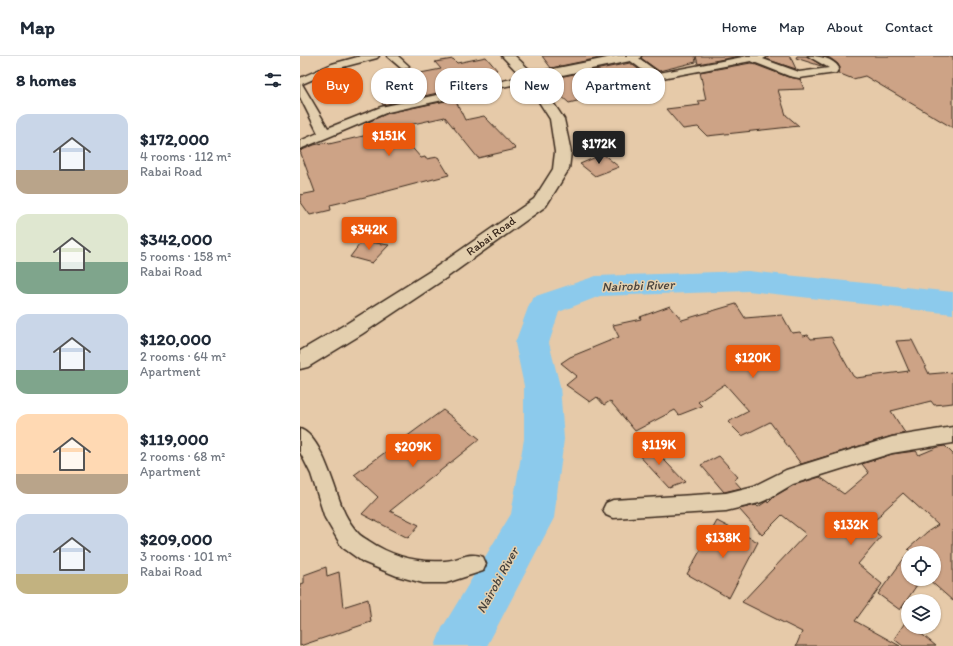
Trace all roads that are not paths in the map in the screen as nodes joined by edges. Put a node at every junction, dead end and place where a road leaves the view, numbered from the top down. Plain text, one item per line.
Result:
1 (331, 56) edge
2 (374, 56) edge
3 (392, 56) edge
4 (508, 56) edge
5 (633, 56) edge
6 (763, 56) edge
7 (813, 56) edge
8 (752, 58) junction
9 (337, 66) junction
10 (404, 66) dead end
11 (520, 68) edge
12 (564, 71) edge
13 (300, 82) edge
14 (510, 82) edge
15 (300, 87) edge
16 (547, 104) edge
17 (325, 134) junction
18 (300, 144) edge
19 (300, 361) edge
20 (953, 435) edge
21 (300, 437) edge
22 (612, 509) dead end
23 (475, 564) dead end

1 - 9 street
2 - 9 street
3 - 10 street
4 - 11 main road, Rabai Road
5 - 8 street
5 - 12 main road
6 - 8 street
7 - 8 street
9 - 13 street
14 - 17 street
15 - 17 street
16 - 19 main road, Rabai Road
17 - 18 street
20 - 22 street
21 - 23 street

